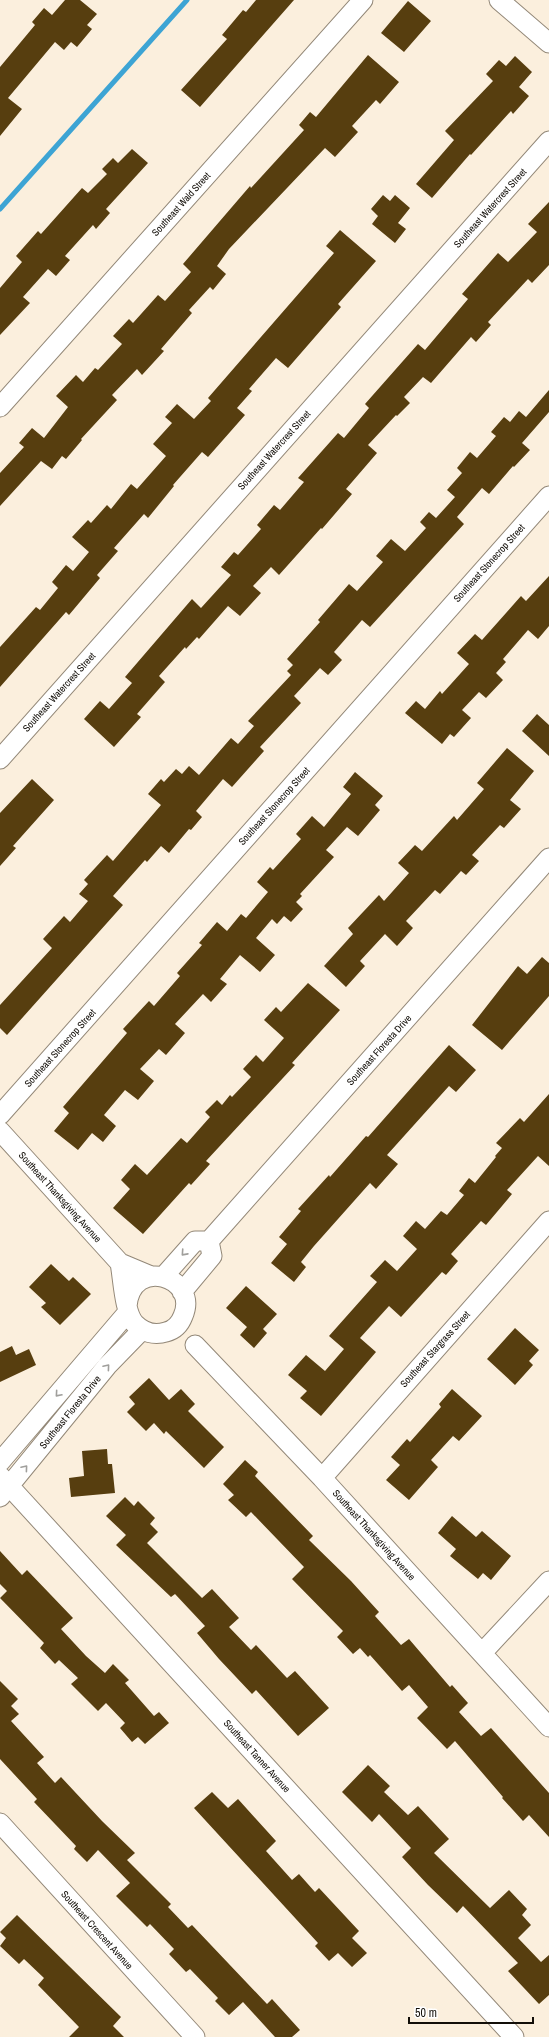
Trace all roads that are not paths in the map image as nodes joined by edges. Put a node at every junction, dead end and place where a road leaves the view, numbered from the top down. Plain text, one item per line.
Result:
1 (363, 0) edge
2 (499, 0) edge
3 (549, 43) edge
4 (549, 142) edge
5 (0, 407) edge
6 (549, 496) edge
7 (0, 759) edge
8 (549, 858) edge
9 (0, 1115) edge
10 (0, 1131) edge
11 (549, 1221) edge
12 (209, 1241) junction
13 (120, 1263) junction
14 (157, 1276) junction
15 (182, 1292) junction
16 (128, 1309) junction
17 (185, 1312) junction
18 (142, 1330) junction
19 (164, 1333) junction
20 (195, 1345) junction
21 (0, 1462) edge
22 (322, 1478) junction
23 (3, 1486) edge
24 (549, 1581) edge
25 (482, 1653) junction
26 (549, 1727) edge
27 (0, 1823) edge
28 (195, 2037) edge
29 (514, 2037) edge

1 - 5 street, Southeast Wald Street
2 - 3 street
4 - 7 street, Southeast Watercrest Street
6 - 9 street, Southeast Stonecrop Street
8 - 12 street, Southeast Floresta Drive
10 - 13 street, Southeast Thanksgiving Avenue
11 - 22 street, Southeast Stargrass Street
12 -> 14 street
12 - 15 street
13 - 14 street, Southeast Thanksgiving Avenue
13 - 16 street
14 - 15 street
14 - 16 street
15 - 17 street
16 - 18 street
16 -> 21 street, Southeast Floresta Drive
17 - 19 street
17 - 20 street, Southeast Thanksgiving Avenue
18 - 19 street
23 -> 18 street, Southeast Floresta Drive
19 - 20 street, Southeast Thanksgiving Avenue
20 - 22 street, Southeast Thanksgiving Avenue
22 - 25 street, Southeast Thanksgiving Avenue
23 - 29 street, Southeast Tanner Avenue
24 - 25 street
25 - 26 street, Southeast Thanksgiving Avenue
27 - 28 street, Southeast Crescent Avenue

